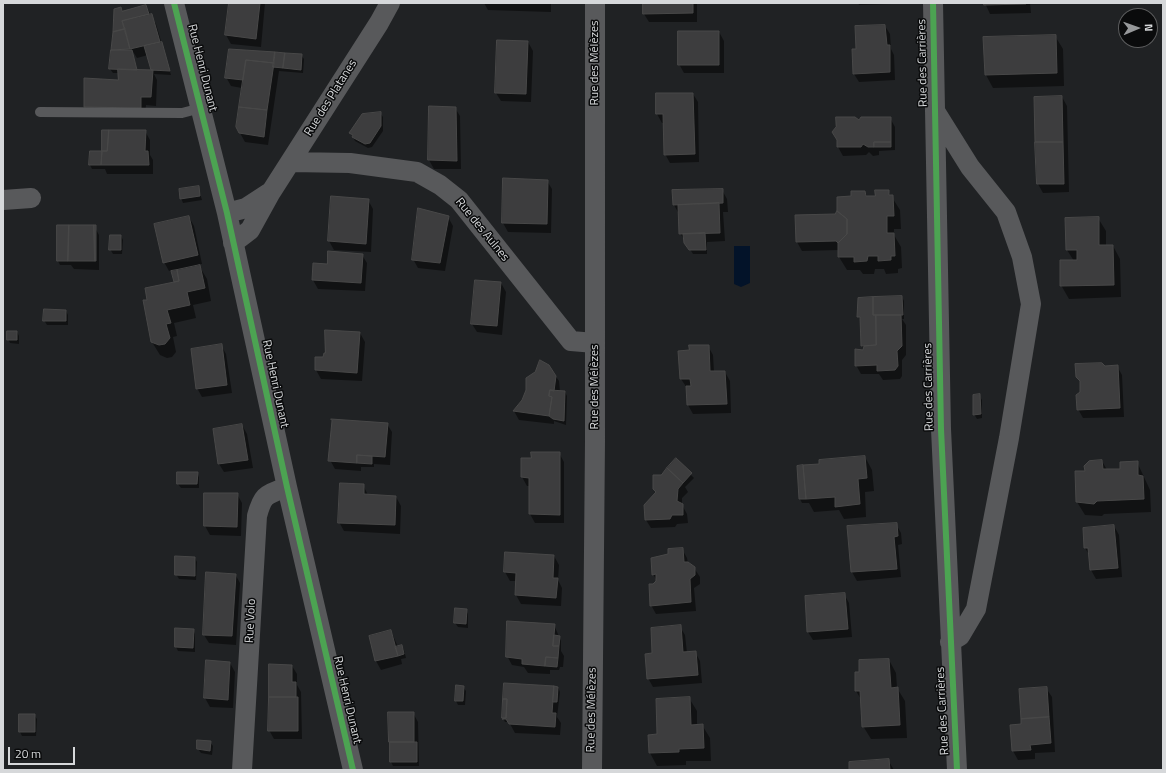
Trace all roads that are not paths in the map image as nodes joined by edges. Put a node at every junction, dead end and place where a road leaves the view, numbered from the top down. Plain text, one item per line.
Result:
1 (174, 3) edge
2 (390, 3) edge
3 (595, 3) edge
4 (933, 3) edge
5 (201, 108) junction
6 (935, 111) junction
7 (40, 112) dead end
8 (291, 162) junction
9 (271, 192) junction
10 (31, 198) dead end
11 (3, 200) edge
12 (227, 213) junction
13 (233, 243) junction
14 (595, 343) junction
15 (287, 487) junction
16 (950, 642) junction
17 (242, 770) edge
18 (352, 770) edge
19 (592, 770) edge
20 (957, 770) edge

1 - 5 street, Rue Henri Dunant
2 - 8 street, Rue des Platanes
3 - 14 street, Rue des Mélèzes
4 - 6 street, Rue des Carrières
5 - 7 lane
5 - 12 street, Rue Henri Dunant
6 - 16 street, Rue des Carrières
6 - 16 street, Rue des Carrières
8 - 9 street, Rue des Platanes
8 - 14 street, Rue des Aulnes
9 - 12 street, Rue des Platanes
9 - 13 street, Rue des Platanes
10 - 11 street
12 - 13 street, Rue Henri Dunant
13 - 15 street, Rue Henri Dunant
14 - 19 street, Rue des Mélèzes
15 - 17 street, Rue Volo
15 - 18 street, Rue Henri Dunant
16 - 20 street, Rue des Carrières

